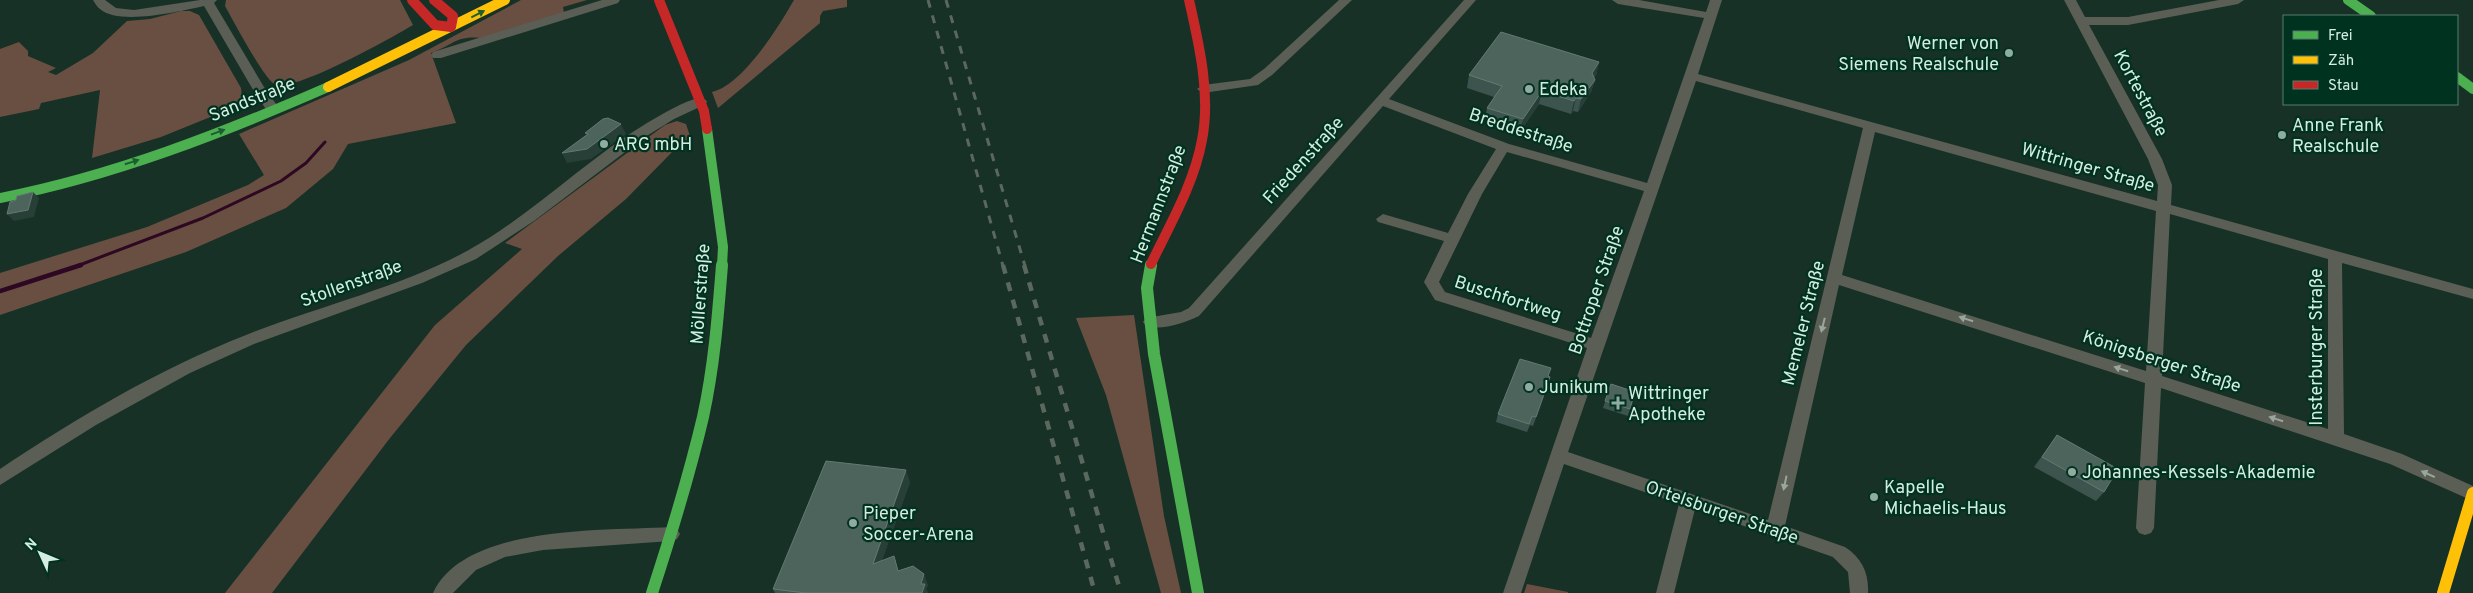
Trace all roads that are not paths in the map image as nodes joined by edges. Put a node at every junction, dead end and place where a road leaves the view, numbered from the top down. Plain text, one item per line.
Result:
1 (99, 0) edge
2 (412, 0) edge
3 (434, 0) edge
4 (482, 0) edge
5 (505, 0) edge
6 (614, 0) edge
7 (659, 0) edge
8 (1189, 0) edge
9 (1346, 0) edge
10 (1470, 0) edge
11 (1618, 0) edge
12 (1716, 0) edge
13 (2070, 0) edge
14 (2238, 0) edge
15 (2348, 0) edge
16 (209, 1) edge
17 (187, 2) edge
18 (2370, 15) edge
19 (1710, 16) junction
20 (452, 21) junction
21 (2081, 21) junction
22 (435, 25) junction
23 (437, 55) dead end
24 (1692, 76) junction
25 (2458, 78) edge
26 (1203, 89) junction
27 (2473, 89) edge
28 (701, 101) junction
29 (1381, 101) junction
30 (271, 106) junction
31 (1870, 126) junction
32 (1504, 147) junction
33 (1652, 189) junction
34 (0, 193) edge
35 (0, 198) edge
36 (2164, 208) junction
37 (1383, 219) dead end
38 (1453, 240) junction
39 (2335, 256) junction
40 (1834, 278) junction
41 (2473, 294) edge
42 (1151, 322) junction
43 (1596, 345) junction
44 (2154, 380) junction
45 (2336, 438) junction
46 (1558, 455) junction
47 (0, 478) edge
48 (2473, 494) edge
49 (1688, 501) junction
50 (2145, 528) dead end
51 (1775, 530) junction
52 (672, 534) junction
53 (442, 593) edge
54 (652, 593) edge
55 (1198, 593) edge
56 (1512, 593) edge
57 (1665, 593) edge
58 (1858, 593) edge
59 (2443, 593) edge

1 - 17 street
2 - 22 main road
3 - 20 main road
4 - 20 main road, Sandstraße
20 -> 5 main road, Sandstraße
6 - 23 street
7 - 28 main road, Möllerstraße
8 - 26 main road, Hermannstraße
9 - 26 street
10 - 29 street, Friedenstraße
11 - 19 street
12 - 19 street, Bottroper Straße
13 - 21 street, Kortestraße
14 - 21 street
15 - 18 main road
16 - 17 street
16 - 30 street
19 - 24 street, Bottroper Straße
20 - 22 main road, Sandstraße
20 - 30 main road, Sandstraße
21 - 36 street, Kortestraße
22 - 30 main road, Sandstraße
24 - 31 street, Wittringer Straße
24 - 33 street, Bottroper Straße
25 - 27 main road
26 - 42 main road, Hermannstraße
28 - 47 street, Stollenstraße
28 - 52 main road, Möllerstraße
29 - 32 street, Breddestraße
29 - 42 street, Friedenstraße
30 - 34 main road, Sandstraße
35 -> 30 main road, Sandstraße
31 - 36 street, Wittringer Straße
31 - 40 street, Memeler Straße
32 - 33 street, Breddestraße
32 - 38 street, Buschfortweg
33 - 43 street, Bottroper Straße
36 - 39 street, Wittringer Straße
36 - 44 street, Kortestraße
37 - 38 street
38 - 43 street, Buschfortweg
39 - 41 street, Wittringer Straße
39 - 45 street, Insterburger Straße
44 -> 40 street, Königsberger Straße
40 -> 51 street, Memeler Straße
42 - 55 main road, Hermannstraße
43 - 46 street, Bottroper Straße
45 -> 44 street, Königsberger Straße
44 - 50 street, Kortestraße
48 -> 45 street, Königsberger Straße
46 - 49 street, Ortelsburger Straße
46 - 56 street, Bottroper Straße
48 - 59 main road
49 - 51 street, Ortelsburger Straße
49 - 57 street
51 - 58 street, Ortelsburger Straße
52 - 53 street
52 - 54 main road, Möllerstraße

